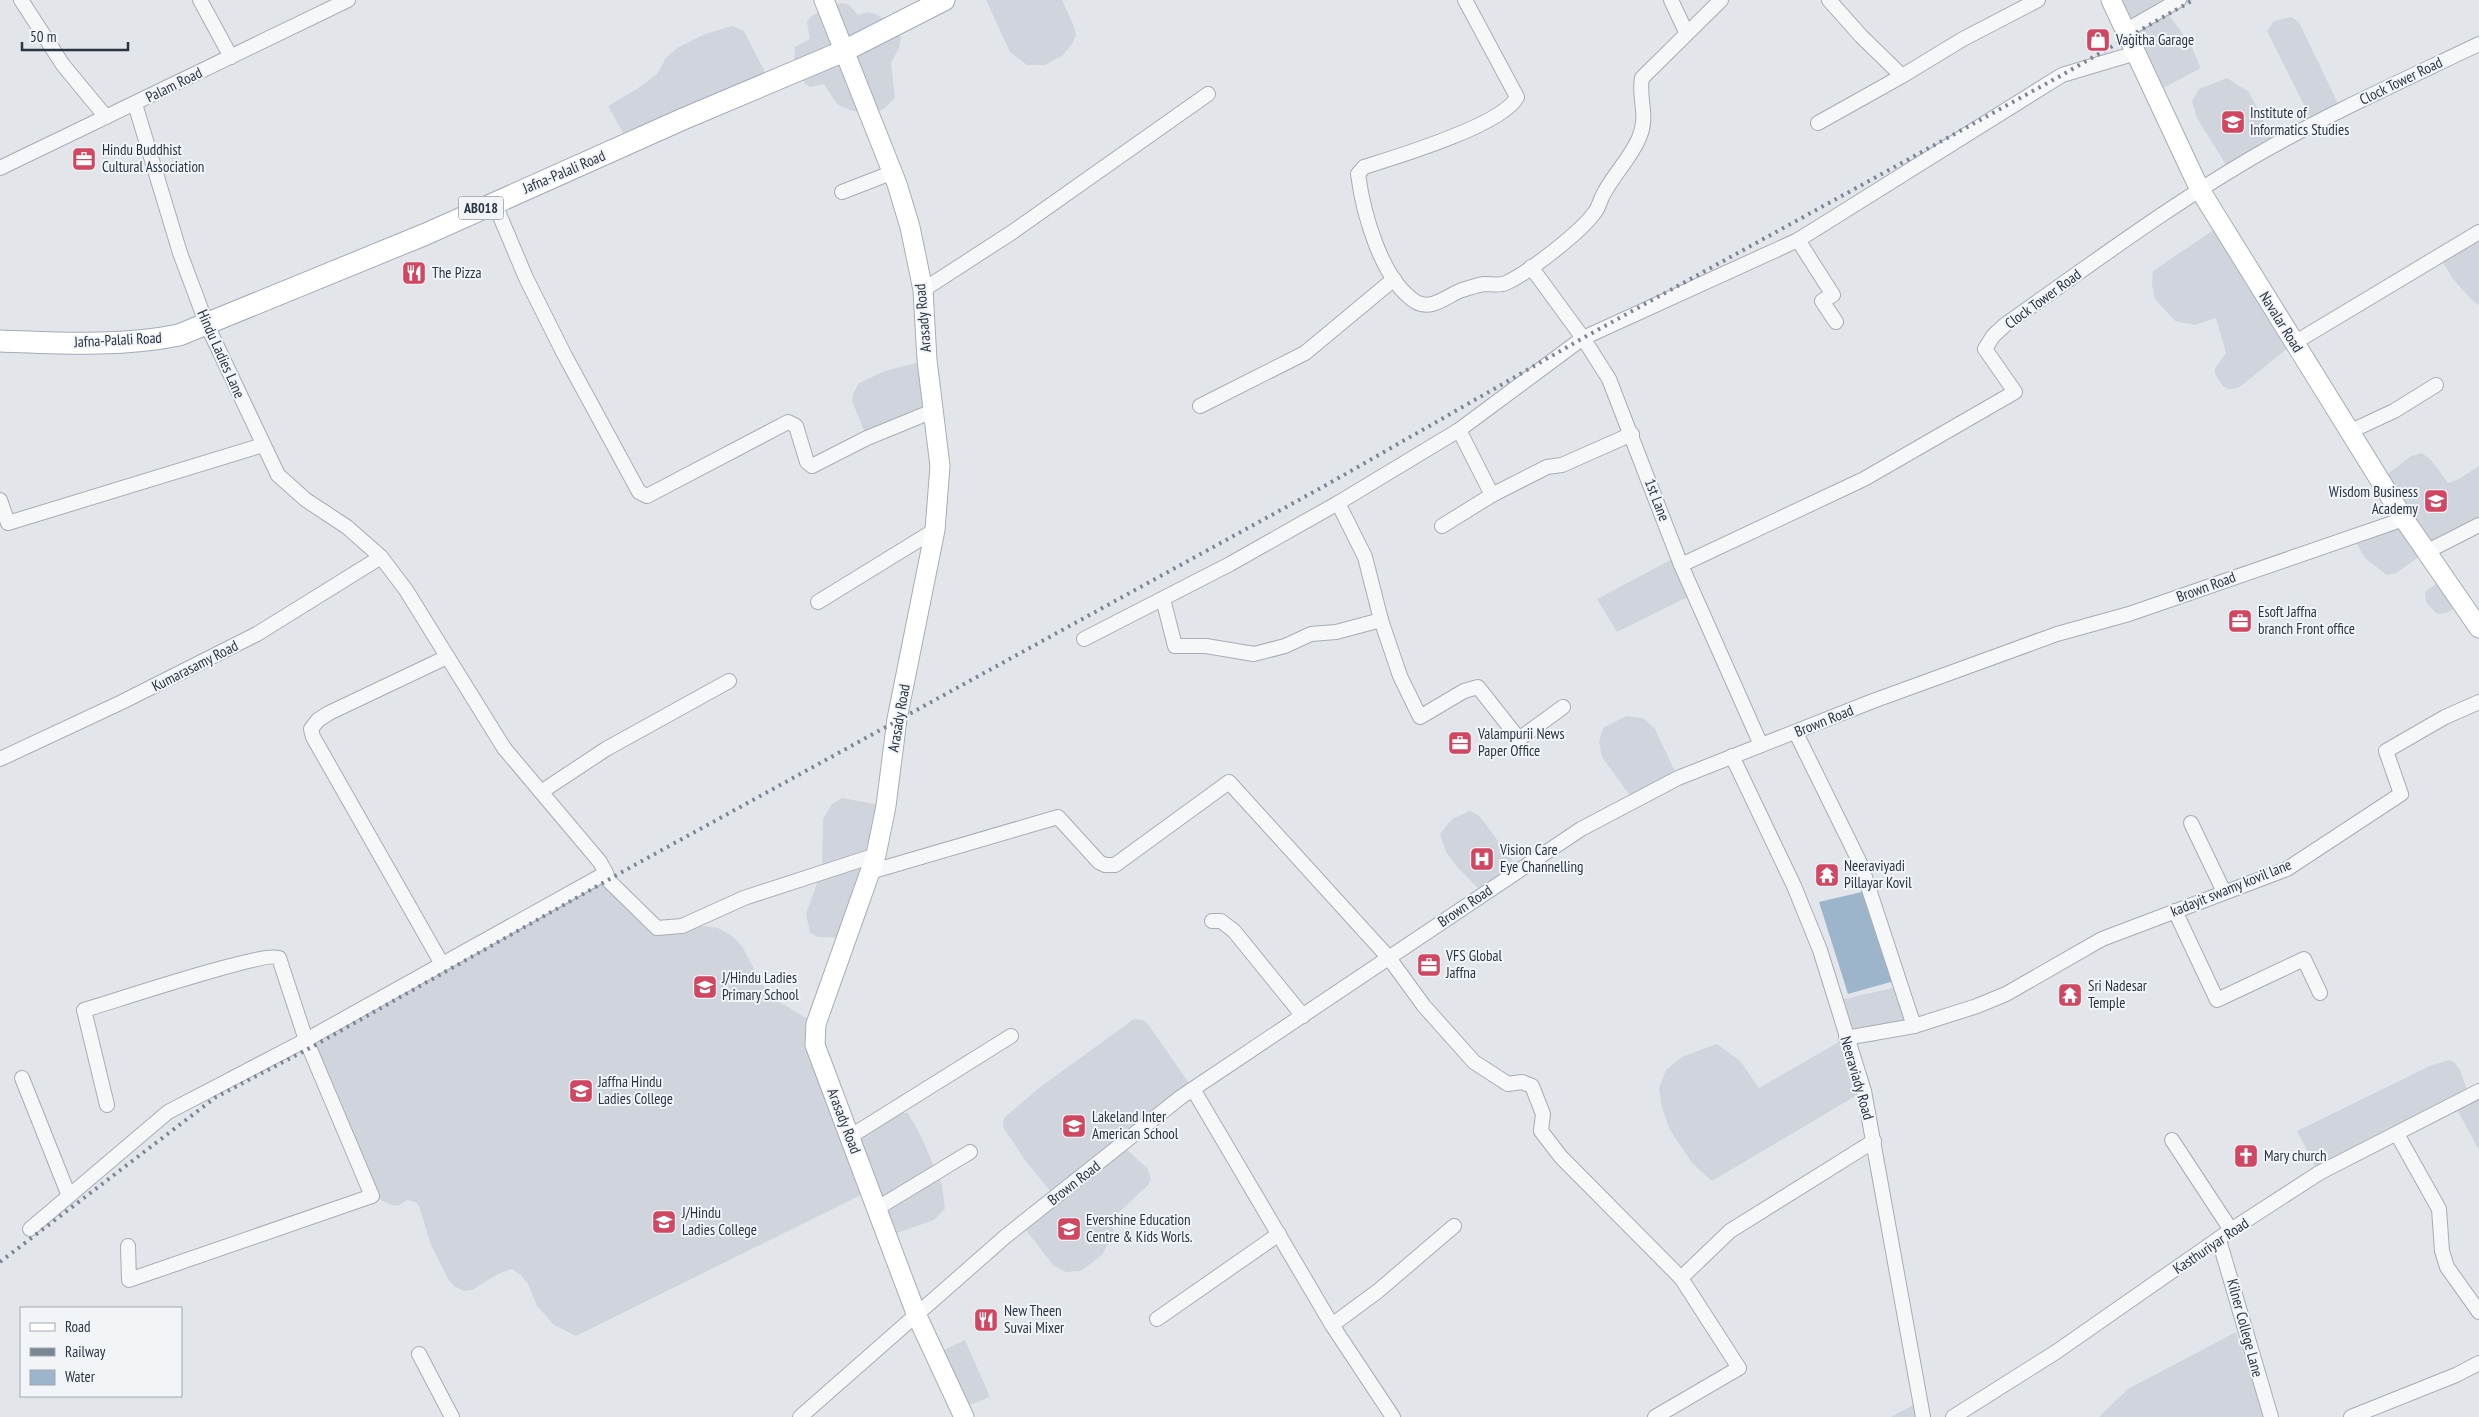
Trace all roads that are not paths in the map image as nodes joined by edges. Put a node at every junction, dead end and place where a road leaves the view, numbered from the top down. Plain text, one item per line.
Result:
1 (20, 0) edge
2 (200, 0) edge
3 (348, 0) edge
4 (824, 0) edge
5 (944, 0) edge
6 (1465, 0) edge
7 (1671, 0) edge
8 (1721, 0) edge
9 (1829, 0) edge
10 (2038, 0) edge
11 (2111, 0) edge
12 (2179, 0) edge
13 (2125, 31) junction
14 (1686, 32) junction
15 (2479, 44) edge
16 (844, 51) junction
17 (2136, 53) junction
18 (231, 57) junction
19 (1902, 76) junction
20 (1208, 94) dead end
21 (135, 104) junction
22 (106, 117) junction
23 (1818, 123) dead end
24 (0, 168) edge
25 (891, 173) junction
26 (2200, 190) junction
27 (842, 192) dead end
28 (494, 202) junction
29 (2479, 232) edge
30 (1798, 240) junction
31 (1532, 267) junction
32 (1394, 279) junction
33 (922, 290) junction
34 (1836, 322) dead end
35 (207, 324) junction
36 (1583, 338) junction
37 (0, 341) edge
38 (2294, 343) junction
39 (2436, 385) dead end
40 (1200, 406) dead end
41 (933, 411) junction
42 (1459, 430) junction
43 (2351, 431) junction
44 (1632, 434) junction
45 (263, 445) junction
46 (1492, 495) junction
47 (0, 500) edge
48 (1338, 502) junction
49 (2404, 519) junction
50 (2479, 525) edge
51 (1442, 526) dead end
52 (935, 530) junction
53 (2426, 552) junction
54 (381, 557) junction
55 (1682, 565) junction
56 (1163, 599) junction
57 (818, 602) dead end
58 (1380, 620) junction
59 (2479, 628) edge
60 (1084, 639) dead end
61 (448, 657) junction
62 (729, 681) dead end
63 (2479, 702) edge
64 (1563, 707) dead end
65 (1796, 733) junction
66 (1761, 745) junction
67 (1732, 756) junction
68 (0, 759) edge
69 (540, 792) junction
70 (2191, 823) dead end
71 (873, 863) junction
72 (606, 872) junction
73 (2224, 892) junction
74 (2175, 911) junction
75 (1212, 921) dead end
76 (1389, 958) junction
77 (442, 964) junction
78 (2320, 994) dead end
79 (1303, 1016) junction
80 (1914, 1026) junction
81 (1011, 1036) dead end
82 (1846, 1038) junction
83 (306, 1040) junction
84 (22, 1078) dead end
85 (1193, 1089) junction
86 (2479, 1091) edge
87 (107, 1105) dead end
88 (2397, 1134) junction
89 (851, 1136) junction
90 (2172, 1140) dead end
91 (1874, 1141) junction
92 (970, 1152) dead end
93 (69, 1196) junction
94 (876, 1209) junction
95 (1454, 1226) dead end
96 (30, 1228) dead end
97 (2231, 1230) junction
98 (1279, 1234) junction
99 (2218, 1240) junction
100 (128, 1246) dead end
101 (1681, 1278) junction
102 (2479, 1312) edge
103 (917, 1316) junction
104 (1158, 1320) dead end
105 (1332, 1325) junction
106 (419, 1354) dead end
107 (2479, 1363) edge
108 (452, 1417) edge
109 (800, 1417) edge
110 (964, 1417) edge
111 (1393, 1417) edge
112 (1655, 1417) edge
113 (1923, 1417) edge
114 (1953, 1417) edge
115 (2271, 1417) edge
116 (2352, 1417) edge

1 - 22 street
2 - 18 street
3 - 18 street, Palam Road
4 - 16 main road, Arasady Road
5 - 16 main road, Jafna-Palali Road / AB018
6 - 32 street
7 - 14 street
8 - 14 street
9 - 19 street
10 - 19 street
11 - 13 main road, Navalar Road
12 - 13 street
13 - 17 main road, Navalar Road
14 - 31 street
15 - 26 street, Clock Tower Road
16 - 25 main road, Arasady Road
16 - 28 main road, Jafna-Palali Road / AB018
17 - 26 main road, Navalar Road
17 - 30 street
18 - 21 street, Palam Road
19 - 23 street
20 - 33 street
21 - 22 street, Palam Road
21 - 35 street, Hindu Ladies Lane
22 - 24 street, Palam Road
25 - 27 street
25 - 33 main road, Arasady Road
26 - 38 main road, Navalar Road
26 - 55 street, Clock Tower Road
28 - 35 main road, Jafna-Palali Road / AB018
28 - 41 street
29 - 38 street
30 - 34 street
30 - 36 street
31 - 32 street
31 - 36 street, 1st Lane
32 - 40 street
33 - 41 main road, Arasady Road
35 - 37 main road, Jafna-Palali Road / AB018
35 - 45 street, Hindu Ladies Lane
36 - 42 street
36 - 44 street, 1st Lane
38 - 43 main road, Navalar Road
39 - 43 street
41 - 52 main road, Arasady Road
42 - 46 street
42 - 48 street
43 - 49 main road, Navalar Road
44 - 46 street
44 - 55 street, 1st Lane
45 - 47 street
45 - 54 street, Hindu Ladies Lane
46 - 51 street
48 - 56 street
48 - 58 street
49 - 53 main road, Navalar Road
49 - 65 street, Brown Road
50 - 53 street
52 - 57 street
52 - 71 main road, Arasady Road
53 - 59 main road, Navalar Road
54 - 61 street, Hindu Ladies Lane
54 - 68 street, Kumarasamy Road
55 - 66 street, 1st Lane
56 - 58 street
56 - 60 street
58 - 64 street
61 - 69 street, Hindu Ladies Lane
61 - 77 street
62 - 69 street
63 - 73 street, kadayit swamy kovil lane
65 - 66 street, Brown Road
65 - 80 street
66 - 67 street, Brown Road
67 - 76 street, Brown Road
67 - 82 street, Neeraviady Road
69 - 72 street, Hindu Ladies Lane
70 - 73 street
71 - 72 street, Hindu Ladies Lane
71 - 76 street, Hindu Ladies Lane
71 - 89 main road, Arasady Road
72 - 77 street
73 - 74 street, kadayit swamy kovil lane
74 - 78 street
74 - 80 street, kadayit swamy kovil lane
75 - 79 street
76 - 79 street, Brown Road
76 - 101 street
77 - 83 street
79 - 85 street, Brown Road
80 - 82 street, kadayit swamy kovil lane
81 - 89 street
82 - 91 street, Neeraviady Road
83 - 87 street
83 - 93 street
83 - 100 street
84 - 93 street
85 - 98 street
85 - 103 street, Brown Road
86 - 88 street, Kasthuriyar Road
88 - 97 street, Kasthuriyar Road
88 - 102 street
89 - 94 main road, Arasady Road
90 - 97 street
91 - 101 street
91 - 113 street, Neeraviady Road
92 - 94 street
93 - 96 street
94 - 103 main road, Arasady Road
95 - 105 street
97 - 99 street, Kasthuriyar Road
98 - 104 street
98 - 105 street
99 - 114 street, Kasthuriyar Road
99 - 115 street, Kilner College Lane
101 - 112 street
103 - 109 street, Brown Road
103 - 110 main road, Arasady Road
105 - 111 street
106 - 108 street
107 - 116 street

